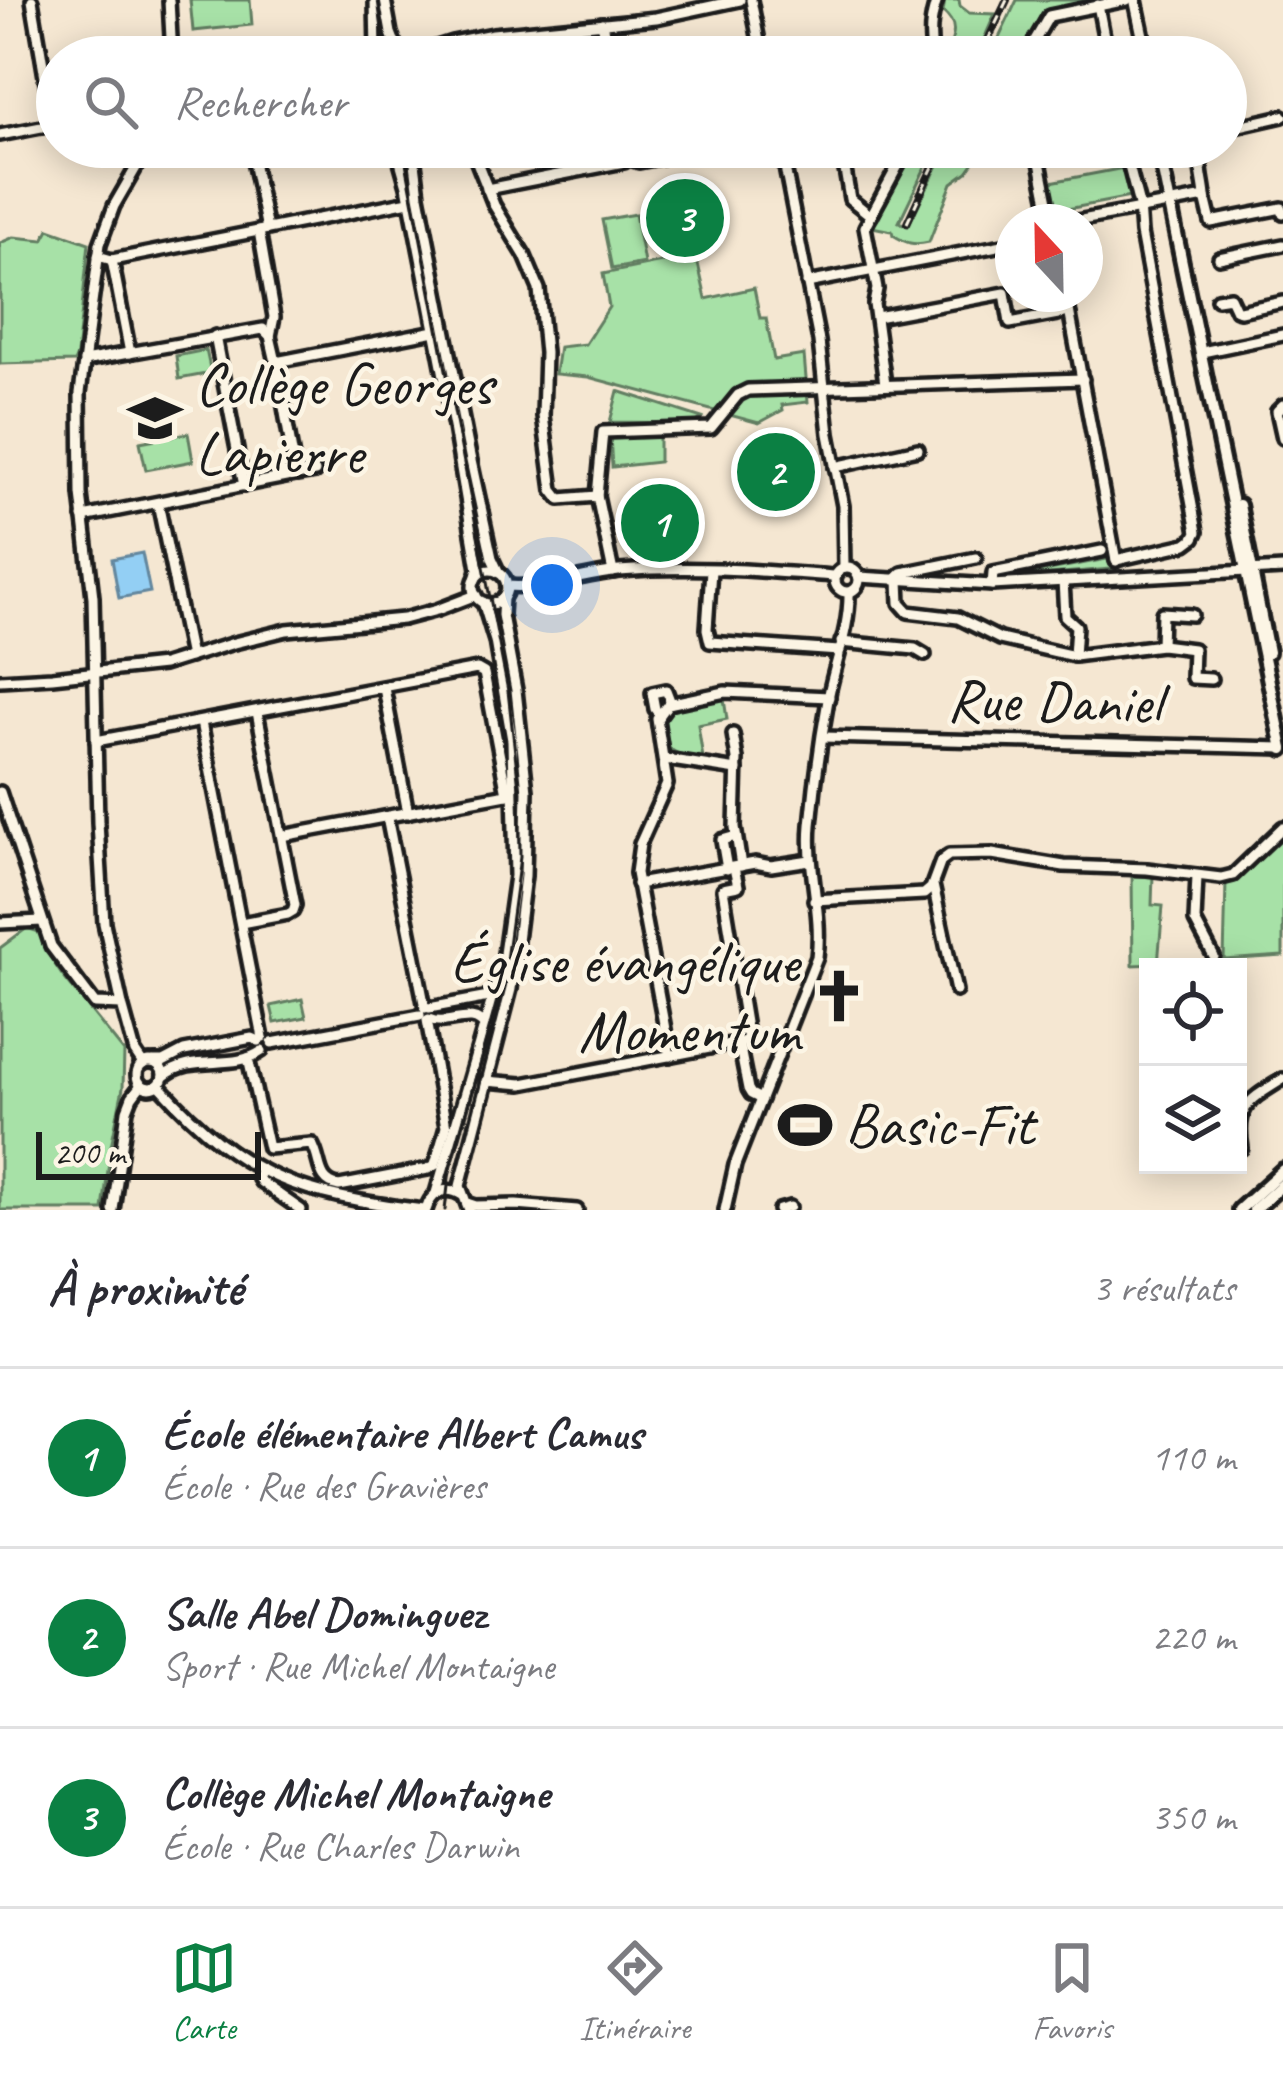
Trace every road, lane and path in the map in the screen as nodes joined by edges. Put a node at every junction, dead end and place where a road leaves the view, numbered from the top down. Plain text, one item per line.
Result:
1 (32, 0) edge
2 (170, 0) edge
3 (375, 0) edge
4 (386, 0) edge
5 (740, 0) edge
6 (751, 0) edge
7 (937, 0) edge
8 (1130, 0) edge
9 (1099, 5) junction
10 (602, 23) junction
11 (39, 36) edge
12 (171, 36) edge
13 (375, 36) edge
14 (393, 36) edge
15 (483, 36) edge
16 (605, 36) edge
17 (758, 36) edge
18 (929, 36) edge
19 (1037, 36) edge
20 (1103, 36) edge
21 (1139, 36) edge
22 (1283, 116) edge
23 (1247, 124) edge
24 (36, 128) edge
25 (0, 135) edge
26 (136, 168) edge
27 (253, 168) edge
28 (402, 168) edge
29 (416, 168) edge
30 (479, 168) edge
31 (594, 168) edge
32 (785, 168) edge
33 (845, 168) edge
34 (897, 168) edge
35 (1041, 168) edge
36 (1129, 168) edge
37 (1166, 168) edge
38 (1201, 168) edge
39 (487, 189) junction
40 (1205, 197) junction
41 (410, 201) junction
42 (1173, 202) junction
43 (1048, 204) edge
44 (1139, 209) junction
45 (1283, 213) edge
46 (871, 216) junction
47 (1103, 216) edge
48 (263, 230) junction
49 (1281, 245) edge
50 (995, 246) edge
51 (98, 256) junction
52 (1219, 258) dead end
53 (112, 260) junction
54 (873, 270) junction
55 (807, 283) junction
56 (995, 295) edge
57 (1217, 299) dead end
58 (1283, 302) edge
59 (1008, 312) edge
60 (1069, 312) joint
61 (877, 317) junction
62 (435, 331) junction
63 (1283, 335) edge
64 (215, 336) junction
65 (270, 336) junction
66 (1207, 351) junction
67 (130, 353) junction
68 (83, 361) junction
69 (276, 362) junction
70 (1083, 379) junction
71 (885, 384) junction
72 (825, 386) junction
73 (1283, 405) edge
74 (1283, 438) edge
75 (918, 449) dead end
76 (835, 467) junction
77 (316, 472) dead end
78 (296, 475) junction
79 (244, 486) junction
80 (597, 496) junction
81 (158, 502) junction
82 (82, 517) junction
83 (1102, 551) dead end
84 (976, 558) dead end
85 (1116, 560) junction
86 (1283, 569) edge
87 (711, 570) junction
88 (1249, 571) junction
89 (613, 572) junction
90 (840, 572) junction
91 (500, 573) junction
92 (860, 578) junction
93 (1119, 578) junction
94 (476, 580) junction
95 (897, 580) junction
96 (1064, 581) junction
97 (992, 585) junction
98 (507, 586) junction
99 (849, 592) junction
100 (479, 598) junction
101 (502, 598) junction
102 (1192, 615) dead end
103 (1161, 645) junction
104 (840, 647) junction
105 (925, 655) dead end
106 (1074, 656) junction
107 (190, 657) junction
108 (94, 673) junction
109 (1211, 679) dead end
110 (0, 680) edge
111 (384, 688) junction
112 (829, 697) junction
113 (671, 703) junction
114 (257, 712) junction
115 (659, 714) junction
116 (201, 722) junction
117 (1283, 725) edge
118 (733, 734) dead end
119 (823, 737) junction
120 (96, 742) junction
121 (1283, 749) edge
122 (665, 759) junction
123 (737, 770) junction
124 (0, 792) edge
125 (511, 794) junction
126 (408, 813) junction
127 (386, 817) junction
128 (1283, 826) edge
129 (282, 836) junction
130 (810, 860) junction
131 (730, 868) junction
132 (1197, 875) junction
133 (637, 884) junction
134 (933, 885) junction
135 (814, 900) junction
136 (42, 922) junction
137 (0, 923) edge
138 (241, 923) junction
139 (1214, 957) dead end
140 (956, 991) dead end
141 (494, 996) junction
142 (473, 998) junction
143 (122, 1005) junction
144 (506, 1011) junction
145 (426, 1014) junction
146 (473, 1017) junction
147 (485, 1028) junction
148 (784, 1041) junction
149 (743, 1042) junction
150 (264, 1043) junction
151 (670, 1055) junction
152 (248, 1058) junction
153 (148, 1063) junction
154 (1283, 1079) edge
155 (161, 1081) junction
156 (486, 1081) junction
157 (141, 1085) junction
158 (761, 1099) junction
159 (1247, 1106) edge
160 (260, 1170) junction
161 (1283, 1170) edge
162 (1283, 1184) edge
163 (436, 1193) junction
164 (466, 1203) edge
165 (112, 1210) edge
166 (301, 1210) edge
167 (425, 1210) edge
168 (577, 1210) edge
169 (725, 1210) edge
170 (1239, 1210) edge
171 (1254, 1210) edge

1 - 11 street
2 - 12 street
3 - 13 street
4 - 14 street
5 - 10 street
6 - 17 street
7 - 18 street
8 - 9 street
8 - 21 main road
9 - 19 street
9 - 20 street
10 - 15 street
10 - 16 street
22 - 23 street
24 - 25 street
26 - 51 street
27 - 48 street
28 - 41 street
29 - 91 street
30 - 39 street
31 - 39 street
32 - 55 street
33 - 46 street
34 - 46 street
35 - 43 street
36 - 44 street
37 - 42 main road
38 - 40 street
39 - 80 street
40 - 42 street
40 - 45 street
41 - 48 street
41 - 62 street
42 - 44 street
42 - 66 main road
42 - 88 main road
44 - 47 street
44 - 85 street
46 - 54 street
48 - 53 street
48 - 65 street
49 - 52 street
50 - 54 street
51 - 53 street
51 - 68 street
53 - 67 street
54 - 55 street
54 - 61 street
55 - 72 street
56 - 61 street
57 - 58 street
59 - 60 street
60 - 70 street
61 - 71 street
62 - 69 street
62 - 94 street
63 - 66 street
64 - 65 street
64 - 67 street
64 - 79 street
65 - 69 street
66 - 88 main road
67 - 68 street
68 - 82 street
69 - 78 street
70 - 71 street
70 - 85 street
71 - 72 street
72 - 76 street
72 - 80 street
73 - 74 street
75 - 76 street
76 - 90 street
77 - 78 street
78 - 79 street
79 - 81 street
80 - 89 street
81 - 82 street
81 - 107 street
82 - 108 street
83 - 97 street
84 - 95 street
85 - 93 street
86 - 88 street
87 - 89 street
87 - 90 street
87 - 104 street
88 - 93 street
88 - 117 main road
88 - 121 main road
89 - 98 street
90 - 92 street
90 - 99 street
91 - 94 street
91 - 98 street
92 - 95 street
92 - 99 street
93 - 96 street
94 - 100 street
95 - 97 street
95 - 106 street
96 - 97 street
96 - 106 street
98 - 101 street
99 - 104 street
100 - 101 street
100 - 107 street
100 - 125 street
101 - 144 street
102 - 103 street
103 - 106 street
103 - 109 street
104 - 105 street
104 - 112 street
107 - 108 street
108 - 110 street
108 - 120 street
111 - 114 street
111 - 125 street
111 - 126 street
112 - 113 street
112 - 119 street
113 - 115 street
113 - 115 street
114 - 116 street
114 - 129 street
115 - 122 street
116 - 120 street
116 - 138 street
118 - 123 street
119 - 121 street, Rue Daniel
119 - 130 street
120 - 143 street
122 - 123 street
122 - 133 street
123 - 131 street
124 - 136 street
125 - 126 street
125 - 141 street
126 - 127 street
127 - 129 street
127 - 145 street
128 - 132 street
129 - 138 street
130 - 131 street
130 - 135 street
131 - 133 street
131 - 149 street
132 - 134 street
132 - 139 street
133 - 151 street
134 - 135 street
134 - 140 street
135 - 148 street
136 - 137 street
136 - 143 street
138 - 150 street
141 - 142 street
141 - 144 street
141 - 147 street
142 - 145 street
142 - 146 street
143 - 153 street
144 - 156 street
145 - 146 street
145 - 150 street
145 - 152 street
146 - 147 street
147 - 163 street
148 - 149 street
148 - 158 street
149 - 151 street
149 - 158 street
150 - 152 street
150 - 153 street
151 - 156 street
152 - 155 street
153 - 155 street
153 - 157 street
154 - 159 street
155 - 157 street
155 - 160 street
156 - 164 street
157 - 165 street
158 - 169 street
160 - 166 street
160 - 167 street
161 - 170 main road
162 - 171 main road
163 - 164 street
163 - 167 street
164 - 168 street

